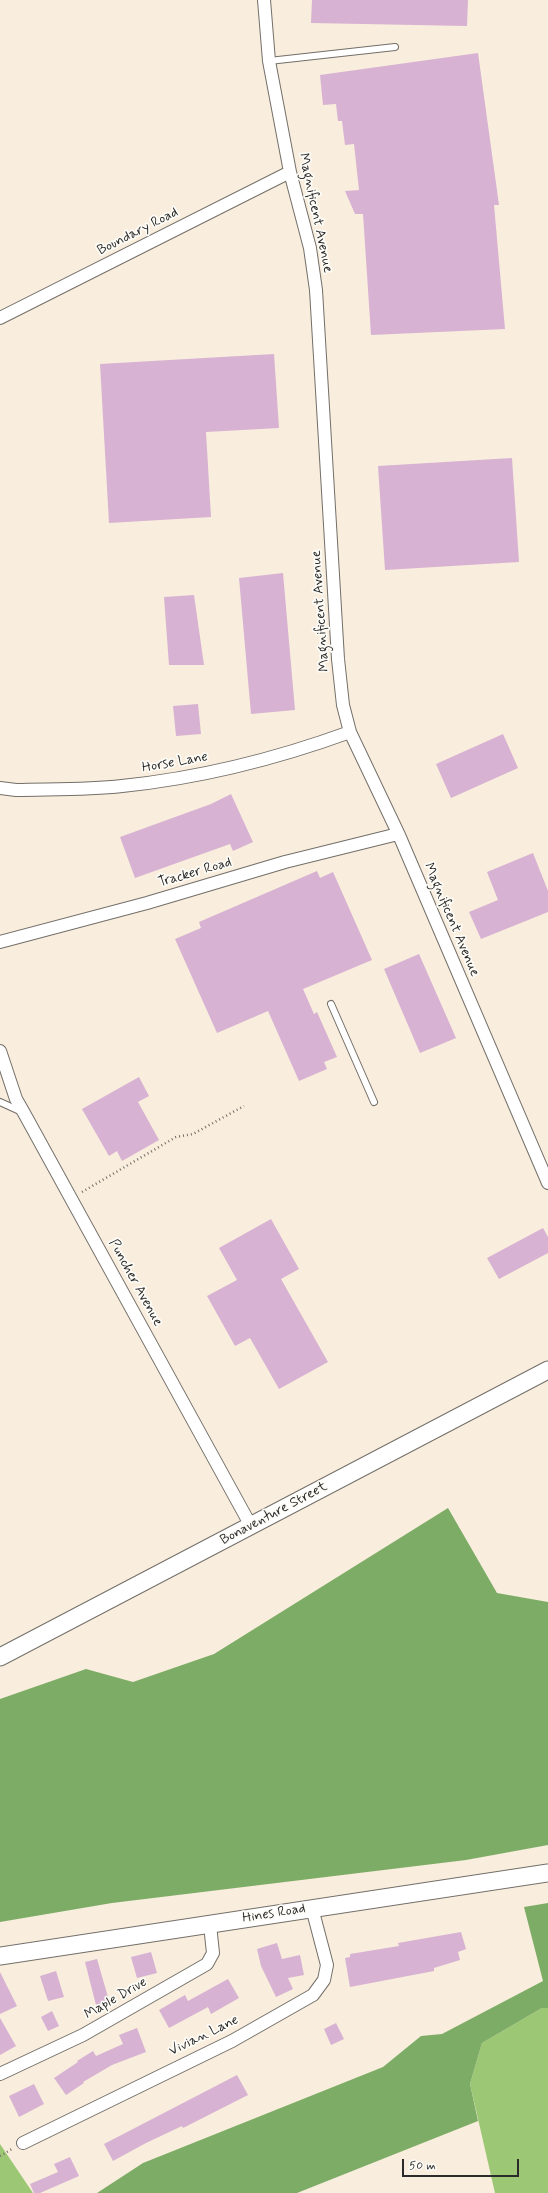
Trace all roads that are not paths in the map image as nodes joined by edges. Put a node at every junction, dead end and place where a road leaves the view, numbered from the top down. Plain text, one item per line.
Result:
1 (264, 0) edge
2 (395, 47) dead end
3 (269, 61) junction
4 (290, 172) junction
5 (0, 318) edge
6 (350, 732) junction
7 (0, 788) edge
8 (398, 834) junction
9 (0, 942) edge
10 (331, 1004) dead end
11 (0, 1051) edge
12 (0, 1102) edge
13 (374, 1102) dead end
14 (24, 1113) junction
15 (548, 1183) edge
16 (548, 1370) edge
17 (251, 1526) junction
18 (0, 1657) edge
19 (548, 1873) edge
20 (312, 1908) junction
21 (210, 1925) junction
22 (0, 1956) edge
23 (0, 2074) edge
24 (23, 2143) dead end

1 - 3 street, Magnificent Avenue
2 - 3 lane
3 - 4 street, Magnificent Avenue
4 - 5 street, Boundary Road
4 - 6 street, Magnificent Avenue
6 - 7 street, Horse Lane
6 - 8 street, Magnificent Avenue
8 - 9 street, Tracker Road
8 - 15 street, Magnificent Avenue
10 - 13 lane
11 - 14 street, Puncher Avenue
12 - 14 lane
14 - 17 street, Puncher Avenue
16 - 17 street, Bonaventure Street
17 - 18 street, Bonaventure Street
19 - 20 street, Hines Road
20 - 21 street, Hines Road
20 - 24 street, Vivian Lane
21 - 22 street, Hines Road
21 - 23 street, Maple Drive

